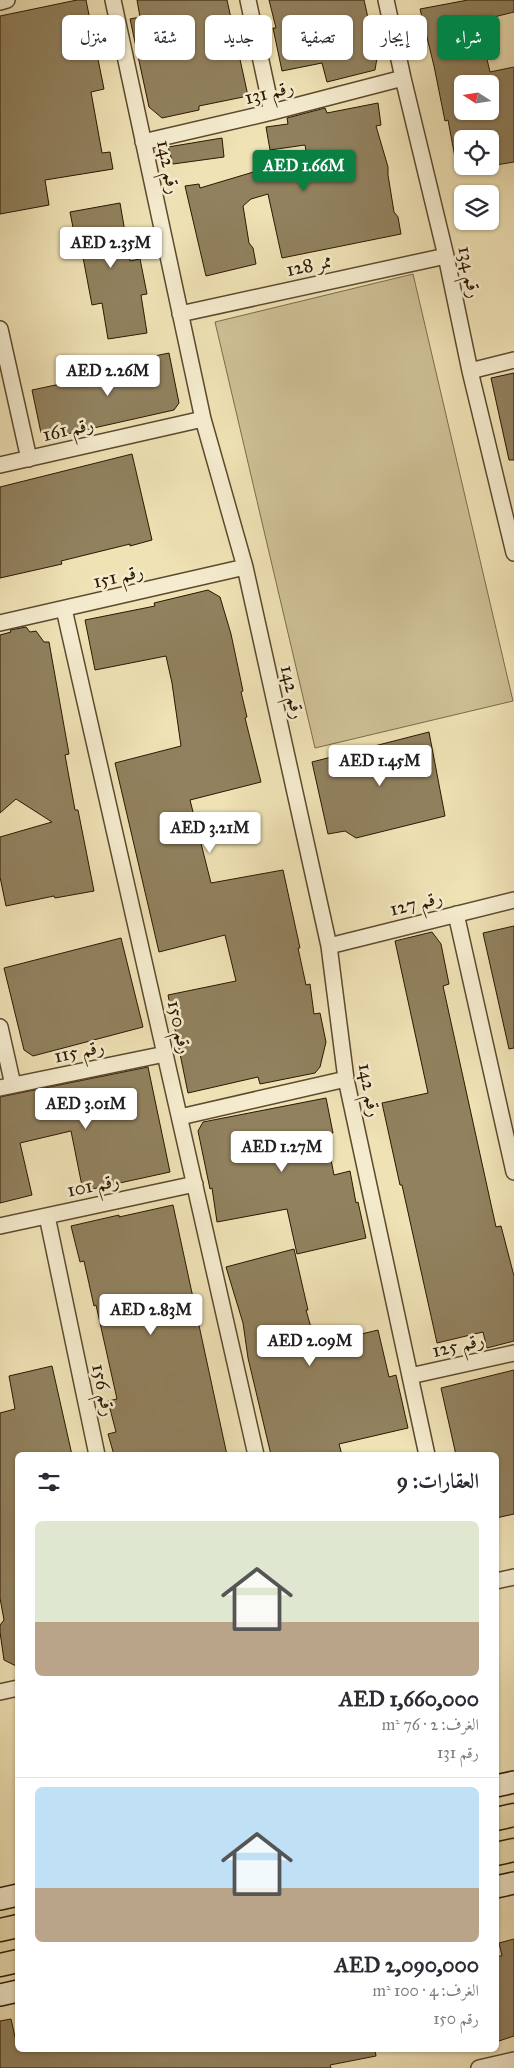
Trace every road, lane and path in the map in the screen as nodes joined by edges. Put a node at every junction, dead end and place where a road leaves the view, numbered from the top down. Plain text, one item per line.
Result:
1 (7, 0) edge
2 (112, 0) edge
3 (248, 0) edge
4 (386, 0) edge
5 (0, 2) edge
6 (403, 78) junction
7 (272, 112) junction
8 (143, 142) junction
9 (446, 256) junction
10 (180, 314) junction
11 (0, 328) edge
12 (514, 360) edge
13 (470, 370) junction
14 (203, 420) junction
15 (29, 459) junction
16 (0, 465) edge
17 (508, 505) edge
18 (514, 553) edge
19 (245, 567) junction
20 (64, 609) junction
21 (0, 623) edge
22 (514, 900) edge
23 (456, 914) junction
24 (329, 946) junction
25 (0, 1027) edge
26 (165, 1054) junction
27 (346, 1079) junction
28 (7, 1086) edge
29 (180, 1117) junction
30 (514, 1172) edge
31 (195, 1184) junction
32 (47, 1216) junction
33 (0, 1226) edge
34 (514, 1353) edge
35 (410, 1376) junction
36 (96, 1452) edge
37 (255, 1452) edge
38 (426, 1452) edge
39 (514, 1577) edge
40 (499, 1580) edge
41 (15, 1689) edge
42 (0, 1692) edge
43 (514, 1782) edge
44 (499, 1785) edge
45 (514, 1815) edge
46 (499, 1818) edge
47 (514, 1850) edge
48 (499, 1853) edge
49 (514, 1883) edge
50 (499, 1886) edge
51 (15, 1896) edge
52 (0, 1899) edge
53 (15, 1927) edge
54 (0, 1930) edge
55 (15, 1962) edge
56 (0, 1965) edge
57 (15, 1992) edge
58 (0, 1995) edge
59 (514, 2060) edge
60 (479, 2068) edge

1 - 5 street
2 - 8 street, رقم 142
3 - 7 street
4 - 6 street, رقم 134
6 - 7 street, رقم 131
6 - 9 street, رقم 134
7 - 8 street, رقم 131
8 - 10 street, رقم 142
9 - 10 street, ممر 128
9 - 13 street, رقم 134
10 - 14 street, رقم 142
11 - 15 street
12 - 13 street
13 - 17 street, رقم 134
14 - 15 street, رقم 161
14 - 19 street, رقم 142
15 - 16 street, رقم 161
17 - 18 street, رقم 134
19 - 20 street, رقم 151
19 - 24 street, رقم 142
20 - 21 street, رقم 151
20 - 26 street, رقم 150
22 - 23 street, رقم 127
23 - 24 street, رقم 127
23 - 30 street
24 - 27 street, رقم 142
25 - 28 street
26 - 28 street, رقم 115
26 - 29 street, رقم 150
27 - 29 street
27 - 35 street, رقم 142
29 - 31 street, رقم 150
31 - 32 street, رقم 101
31 - 37 street, رقم 150
32 - 33 street, رقم 101
32 - 36 street, رقم 156
34 - 35 street, رقم 125
35 - 38 street, رقم 142
39 - 40 street
41 - 42 street
43 - 44 main road
45 - 46 main road
47 - 48 main road
49 - 50 main road
51 - 52 main road
53 - 54 main road
55 - 56 main road
57 - 58 main road
59 - 60 street

